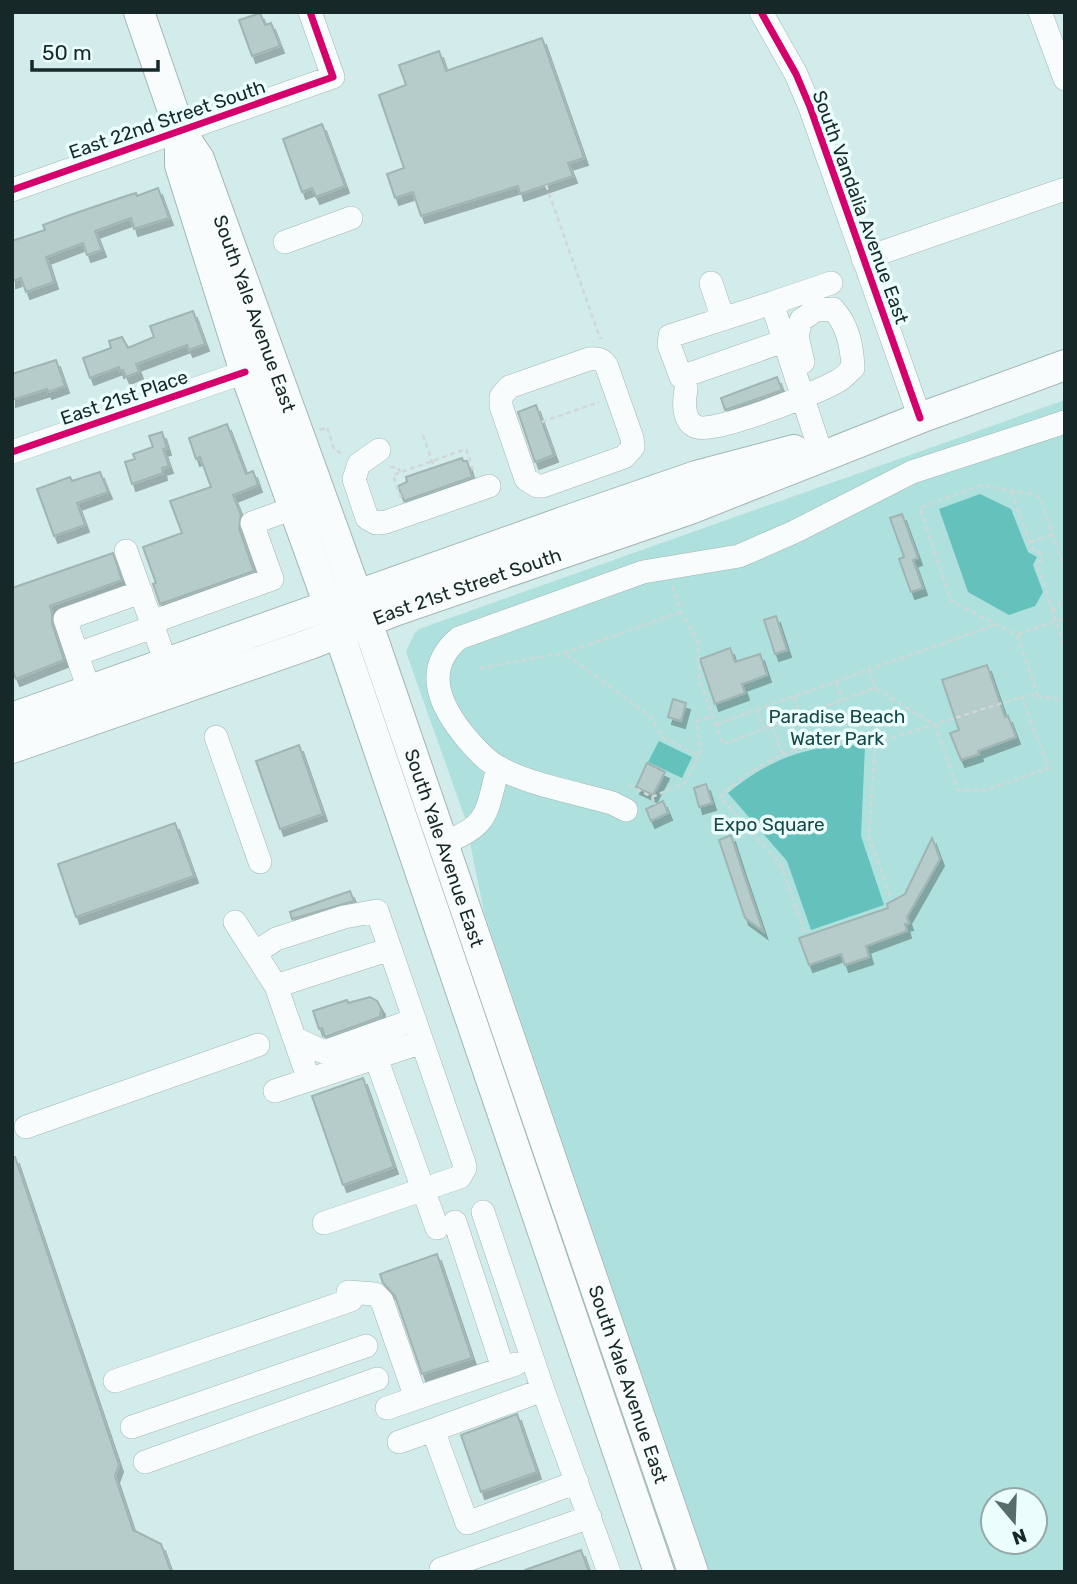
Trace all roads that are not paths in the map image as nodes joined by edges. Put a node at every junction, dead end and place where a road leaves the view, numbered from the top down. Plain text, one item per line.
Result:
1 (139, 12) edge
2 (310, 12) edge
3 (761, 12) edge
4 (1040, 12) edge
5 (1065, 79) edge
6 (180, 131) junction
7 (1065, 188) edge
8 (12, 190) edge
9 (351, 218) dead end
10 (285, 242) dead end
11 (863, 259) junction
12 (711, 283) dead end
13 (831, 283) dead end
14 (772, 303) junction
15 (723, 319) junction
16 (784, 341) junction
17 (1065, 366) edge
18 (246, 372) junction
19 (683, 383) junction
20 (808, 394) junction
21 (617, 395) joint
22 (920, 418) junction
23 (1065, 422) edge
24 (818, 444) junction
25 (379, 450) dead end
26 (12, 452) edge
27 (484, 488) road end
28 (294, 508) junction
29 (125, 551) dead end
30 (141, 592) junction
31 (329, 605) junction
32 (362, 608) junction
33 (152, 625) junction
34 (339, 633) junction
35 (77, 654) junction
36 (166, 663) junction
37 (89, 690) junction
38 (12, 718) edge
39 (216, 737) dead end
40 (12, 748) edge
41 (498, 768) junction
42 (626, 810) dead end
43 (443, 842) junction
44 (260, 862) dead end
45 (235, 922) dead end
46 (390, 949) junction
47 (255, 953) junction
48 (276, 986) junction
49 (414, 1020) junction
50 (294, 1038) junction
51 (422, 1042) junction
52 (258, 1045) dead end
53 (376, 1058) junction
54 (309, 1080) junction
55 (275, 1091) dead end
56 (26, 1127) dead end
57 (423, 1190) junction
58 (563, 1192) junction
59 (533, 1202) junction
60 (483, 1212) dead end
61 (324, 1223) dead end
62 (366, 1346) dead end
63 (532, 1358) junction
64 (503, 1368) junction
65 (377, 1379) dead end
66 (115, 1381) dead end
67 (544, 1390) junction
68 (416, 1398) junction
69 (636, 1407) junction
70 (387, 1408) dead end
71 (606, 1417) junction
72 (132, 1427) dead end
73 (433, 1430) junction
74 (399, 1442) dead end
75 (145, 1462) dead end
76 (577, 1482) junction
77 (590, 1517) junction
78 (471, 1566) edge
79 (442, 1569) dead end
80 (606, 1571) edge
81 (690, 1571) edge
82 (659, 1572) edge

1 - 6 main road, South Yale Avenue East
2 - 6 street, East 22nd Street South
3 - 11 street, South Vandalia Avenue East
4 - 5 street
6 - 8 street, East 22nd Street South
6 - 18 main road, South Yale Avenue East
6 - 32 main road, South Yale Avenue East
7 - 11 street
9 - 10 street
11 - 22 street, South Vandalia Avenue East
12 - 15 street
13 - 14 street
14 - 15 street
14 - 16 street
15 - 19 street
16 - 19 street
16 - 20 street
17 - 22 main road, East 21st Street South
18 - 26 street, East 21st Place
18 - 28 main road, South Yale Avenue East
19 - 20 street
20 - 24 street
21 - 21 street
22 - 24 main road, East 21st Street South
22 - 32 main road, East 21st Street South
23 - 41 street
24 - 32 main road, East 21st Street South
25 - 27 street
28 - 31 main road, South Yale Avenue East
28 - 33 street
29 - 30 street
30 - 33 street
30 - 35 street
31 - 32 main road, East 21st Street South
31 - 34 main road, South Yale Avenue East
31 - 36 main road, East 21st Street South
32 - 34 main road, East 21st Street South
32 - 43 main road, South Yale Avenue East
33 - 35 street
33 - 36 street
34 - 40 main road, East 21st Street South
34 - 59 main road, South Yale Avenue East
35 - 37 street
36 - 37 main road, East 21st Street South
37 - 38 main road, East 21st Street South
39 - 44 street
41 - 42 street
41 - 43 street
43 - 58 main road, South Yale Avenue East
45 - 47 street
46 - 47 street
46 - 48 street
46 - 49 street
47 - 48 street
48 - 50 street
49 - 50 street
49 - 51 street
50 - 54 street
51 - 53 street
51 - 57 street
52 - 56 street
53 - 54 street
53 - 57 street
54 - 55 street
57 - 61 street
57 - 64 street
58 - 59 main road
58 - 69 main road, South Yale Avenue East
59 - 71 main road, South Yale Avenue East
60 - 63 street
62 - 72 street
63 - 64 street
63 - 67 street
64 - 68 street
65 - 75 street
66 - 68 street
67 - 73 street
67 - 76 street
68 - 70 street
69 - 71 main road
69 - 81 main road, South Yale Avenue East
71 - 82 main road, South Yale Avenue East
73 - 74 street
73 - 76 street
76 - 77 street
77 - 78 street
77 - 80 street
78 - 79 street

